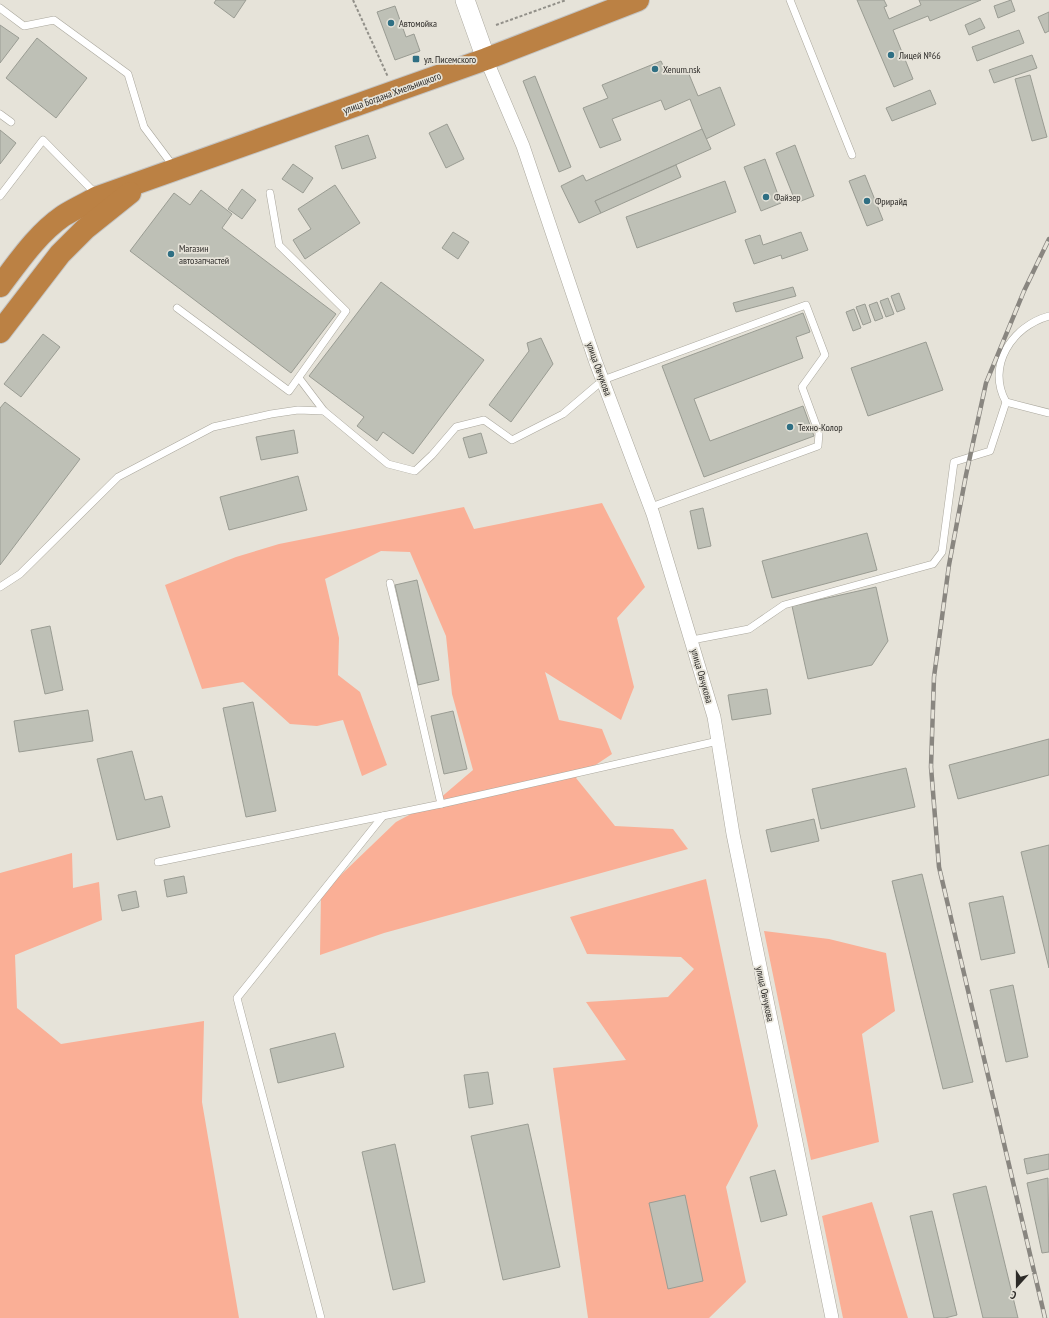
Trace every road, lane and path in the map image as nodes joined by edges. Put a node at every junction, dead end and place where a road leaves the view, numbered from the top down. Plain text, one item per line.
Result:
1 (353, 0) edge
2 (465, 0) edge
3 (566, 0) edge
4 (638, 0) edge
5 (790, 0) edge
6 (0, 8) edge
7 (496, 25) dead end
8 (486, 59) junction
9 (395, 92) junction
10 (0, 114) edge
11 (11, 122) dead end
12 (852, 155) dead end
13 (175, 168) junction
14 (145, 182) junction
15 (270, 193) dead end
16 (0, 196) edge
17 (98, 197) junction
18 (0, 286) edge
19 (177, 308) dead end
20 (1049, 316) edge
21 (0, 332) edge
22 (299, 378) junction
23 (603, 380) junction
24 (1006, 402) junction
25 (324, 411) junction
26 (1049, 413) edge
27 (651, 508) junction
28 (390, 583) dead end
29 (0, 587) edge
30 (692, 640) junction
31 (718, 741) junction
32 (441, 804) junction
33 (383, 816) junction
34 (158, 862) dead end
35 (321, 1318) edge
36 (832, 1318) edge

1 - 9 path
2 - 8 street
3 - 7 path
4 - 8 highway, улица Богдана Хмельницкого
5 - 12 lane
6 - 13 lane
8 - 9 highway, улица Богдана Хмельницкого
8 - 23 street, улица Овчукова
9 - 13 highway, улица Богдана Хмельницкого
10 - 11 lane
13 - 14 highway, улица Богдана Хмельницкого
14 - 17 highway, улица Богдана Хмельницкого
14 - 21 highway, улица Богдана Хмельницкого
15 - 22 lane
16 - 17 lane
17 - 18 highway, улица Богдана Хмельницкого
19 - 22 lane
20 - 24 lane
22 - 25 lane
23 - 25 lane
23 - 27 street, улица Овчукова
23 - 27 lane
24 - 26 lane
24 - 30 lane
25 - 29 lane
27 - 30 street, улица Овчукова
28 - 32 lane
30 - 31 street, улица Овчукова
31 - 32 lane
31 - 36 street, улица Овчукова
32 - 33 lane
33 - 34 lane
33 - 35 lane

